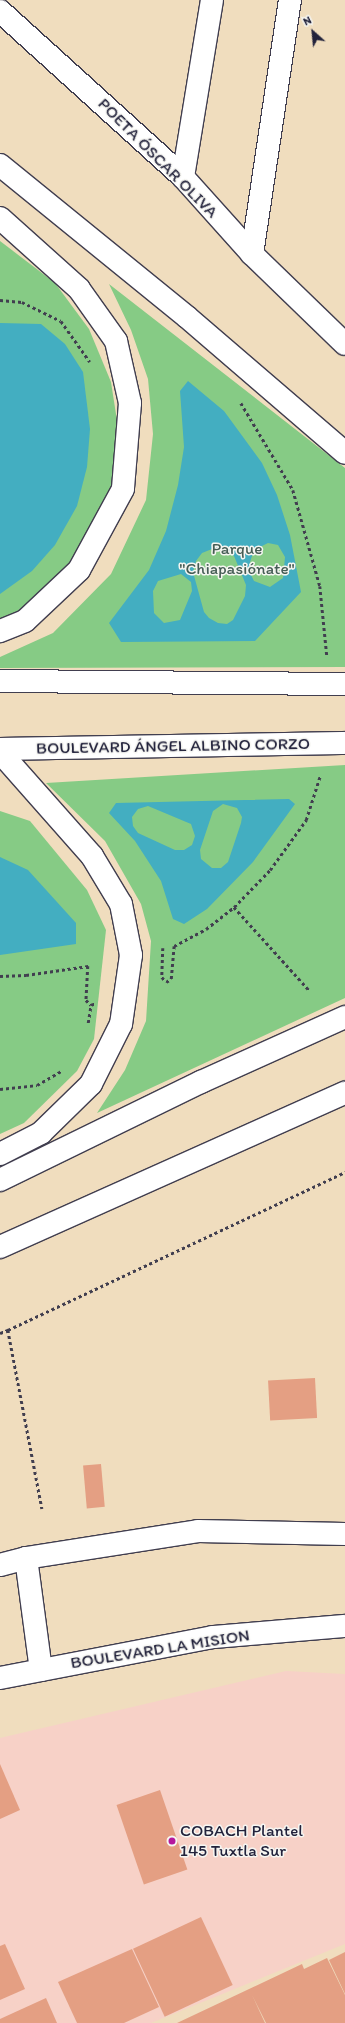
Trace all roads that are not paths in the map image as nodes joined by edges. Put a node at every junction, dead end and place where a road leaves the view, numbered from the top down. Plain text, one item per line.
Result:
1 (212, 0) edge
2 (290, 0) edge
3 (0, 10) edge
4 (0, 165) edge
5 (183, 177) junction
6 (0, 218) edge
7 (252, 254) junction
8 (345, 344) edge
9 (345, 453) edge
10 (0, 631) edge
11 (0, 681) edge
12 (345, 684) edge
13 (345, 743) edge
14 (0, 749) edge
15 (0, 752) edge
16 (345, 1017) edge
17 (345, 1093) edge
18 (0, 1154) edge
19 (0, 1180) edge
20 (0, 1247) edge
21 (345, 1534) edge
22 (26, 1558) junction
23 (0, 1565) edge
24 (345, 1626) edge
25 (41, 1670) junction
26 (0, 1678) edge

1 - 5 main road
2 - 7 main road
3 - 5 main road, POETA ÓSCAR OLIVA
4 - 9 main road
5 - 7 main road, POETA ÓSCAR OLIVA
6 - 10 main road
7 - 8 main road, POETA ÓSCAR OLIVA
11 - 12 main road
13 - 14 main road, BOULEVARD ÁNGEL ALBINO CORZO
15 - 18 main road
16 - 19 main road
17 - 20 main road
21 - 22 main road
22 - 23 main road
22 - 25 main road
24 - 25 main road, BOULEVARD LA MISION
25 - 26 main road, BOULEVARD LA MISION

